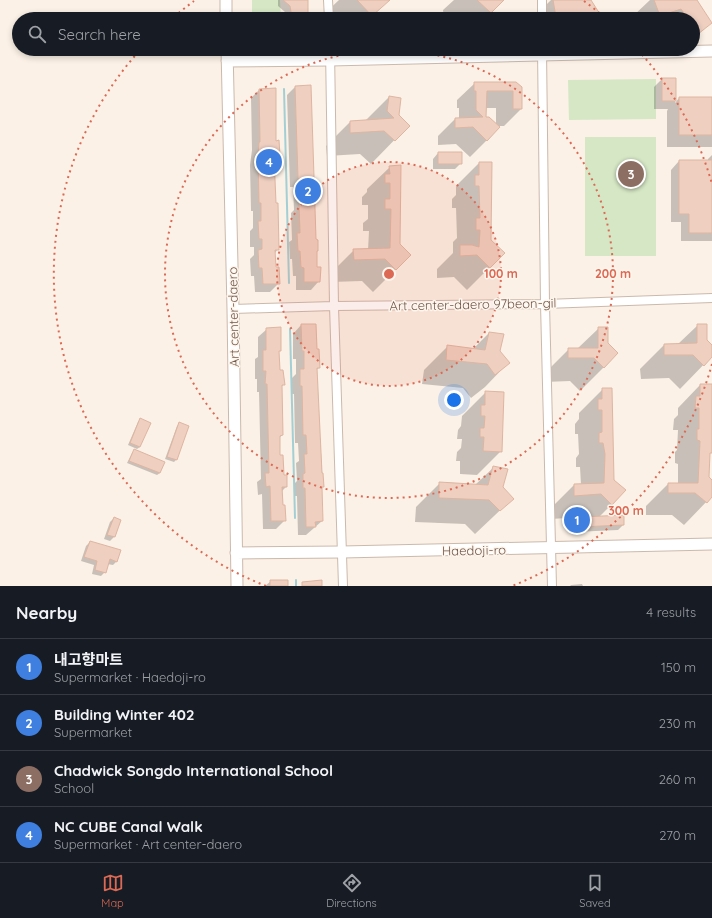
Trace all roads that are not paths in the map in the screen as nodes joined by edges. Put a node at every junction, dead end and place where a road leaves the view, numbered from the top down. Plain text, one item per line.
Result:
1 (226, 0) edge
2 (328, 0) edge
3 (542, 0) edge
4 (226, 12) edge
5 (329, 12) edge
6 (542, 12) edge
7 (700, 51) edge
8 (712, 51) edge
9 (228, 56) edge
10 (301, 56) edge
11 (330, 56) edge
12 (542, 56) edge
13 (228, 61) junction
14 (712, 298) edge
15 (545, 304) junction
16 (334, 306) junction
17 (233, 309) junction
18 (712, 544) edge
19 (551, 548) junction
20 (342, 552) junction
21 (236, 553) junction
22 (237, 586) edge
23 (343, 586) edge
24 (552, 586) edge

1 - 4 street
2 - 5 street
3 - 6 street
7 - 8 street
9 - 13 street, Art center-daero
10 - 13 street
11 - 16 street
12 - 15 street
13 - 17 street, Art center-daero
14 - 15 street, Art center-daero 97beon-gil
15 - 16 street, Art center-daero 97beon-gil
15 - 19 street
16 - 17 street, Art center-daero 97beon-gil
16 - 20 street
17 - 21 street, Art center-daero
18 - 19 street, Haedoji-ro
19 - 20 street, Haedoji-ro
19 - 24 street
20 - 21 street, Haedoji-ro
20 - 23 street
21 - 22 street, Art center-daero

